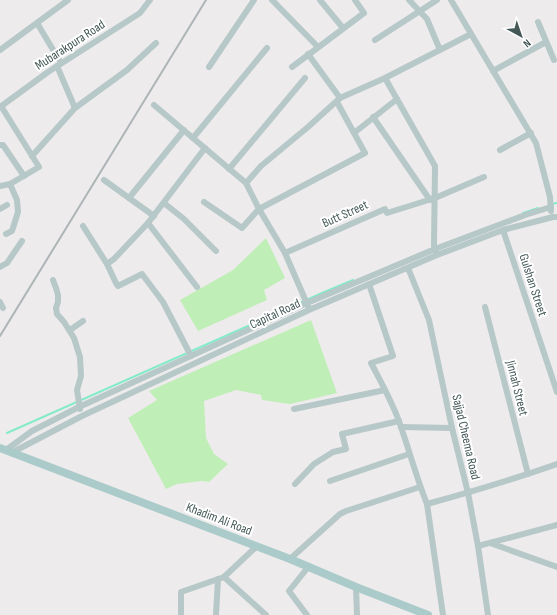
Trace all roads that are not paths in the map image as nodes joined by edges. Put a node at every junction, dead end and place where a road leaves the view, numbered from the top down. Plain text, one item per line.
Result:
1 (68, 0) edge
2 (150, 0) edge
3 (246, 0) edge
4 (272, 0) edge
5 (320, 0) edge
6 (355, 0) edge
7 (409, 0) edge
8 (438, 0) edge
9 (454, 1) edge
10 (253, 2) edge
11 (420, 11) junction
12 (538, 22) dead end
13 (37, 23) junction
14 (343, 28) junction
15 (471, 34) junction
16 (375, 40) dead end
17 (546, 42) junction
18 (156, 44) dead end
19 (318, 47) junction
20 (267, 48) dead end
21 (0, 50) edge
22 (440, 50) junction
23 (308, 54) junction
24 (554, 60) dead end
25 (59, 65) junction
26 (209, 67) dead end
27 (292, 67) dead end
28 (493, 71) junction
29 (305, 78) dead end
30 (385, 78) junction
31 (338, 100) junction
32 (397, 100) junction
33 (154, 105) dead end
34 (0, 106) edge
35 (75, 108) junction
36 (373, 117) junction
37 (184, 130) junction
38 (354, 133) junction
39 (530, 133) junction
40 (193, 138) junction
41 (0, 145) edge
42 (205, 148) junction
43 (500, 150) dead end
44 (32, 156) junction
45 (229, 169) junction
46 (24, 176) junction
47 (484, 177) dead end
48 (104, 180) dead end
49 (246, 183) junction
50 (10, 184) junction
51 (0, 186) edge
52 (554, 197) edge
53 (129, 198) junction
54 (432, 199) junction
55 (204, 202) dead end
56 (164, 203) junction
57 (7, 206) dead end
58 (550, 208) junction
59 (0, 209) edge
60 (259, 209) junction
61 (154, 216) junction
62 (555, 217) edge
63 (148, 223) junction
64 (83, 226) dead end
65 (503, 230) junction
66 (6, 234) dead end
67 (22, 241) dead end
68 (435, 249) junction
69 (216, 251) dead end
70 (285, 253) junction
71 (408, 263) junction
72 (107, 264) junction
73 (0, 267) edge
74 (53, 280) dead end
75 (369, 284) junction
76 (197, 287) dead end
77 (307, 303) junction
78 (485, 307) dead end
79 (309, 310) junction
80 (83, 321) dead end
81 (70, 330) junction
82 (191, 356) junction
83 (385, 390) junction
84 (557, 392) edge
85 (79, 406) junction
86 (294, 409) dead end
87 (82, 416) junction
88 (399, 421) junction
89 (401, 427) junction
90 (452, 428) junction
91 (6, 450) edge
92 (409, 454) junction
93 (557, 464) edge
94 (528, 474) junction
95 (330, 481) dead end
96 (295, 484) dead end
97 (420, 487) junction
98 (468, 493) junction
99 (427, 504) junction
100 (557, 525) edge
101 (490, 543) junction
102 (257, 546) junction
103 (478, 546) junction
104 (290, 559) junction
105 (309, 566) junction
106 (557, 567) edge
107 (221, 578) junction
108 (356, 587) junction
109 (181, 615) edge
110 (216, 615) edge
111 (266, 615) edge
112 (307, 615) edge
113 (357, 615) edge
114 (428, 615) edge
115 (443, 615) edge
116 (488, 615) edge

1 - 13 street
2 - 25 street, Mubarakpura Road
3 - 10 street
4 - 19 street
5 - 14 street
6 - 14 street
7 - 11 street
8 - 11 street
9 - 15 street
10 - 26 street
11 - 16 street
11 - 22 street
12 - 17 street
13 - 21 street
13 - 25 street
14 - 19 street
15 - 22 street
15 - 28 street
17 - 24 street
17 - 28 street
18 - 35 street
19 - 23 street
20 - 40 street
22 - 30 street
23 - 27 street
23 - 31 street
25 - 34 street, Mubarakpura Road
25 - 35 street
28 - 39 street
29 - 45 street
30 - 31 street
30 - 32 street
31 - 38 street
31 - 49 street
32 - 36 street
32 - 54 street
33 - 37 street
34 - 44 street
35 - 44 street
36 - 38 street
36 - 54 street
37 - 40 street
37 - 53 street
38 - 60 street
39 - 43 street
39 - 52 street
40 - 42 street
41 - 46 street
42 - 45 street
42 - 56 street
44 - 46 street
45 - 49 street
46 - 50 street
47 - 54 street
48 - 53 street
49 - 60 street
50 - 51 street
50 - 66 street
52 - 58 street
53 - 61 street
54 - 68 street
54 - 70 street, Butt Street
55 - 60 street
56 - 61 street
56 - 69 street
57 - 59 street
58 - 62 street
58 - 68 street
60 - 70 street
61 - 63 street
62 - 65 street, Capital Road
63 - 72 street
63 - 76 street
64 - 72 street
65 - 68 street, Capital Road
65 - 84 street, Gulshan Street
67 - 73 street
68 - 71 street, Capital Road
70 - 77 street
71 - 75 street, Capital Road
71 - 77 street
71 - 90 street, Sajjad Cheema Road
72 - 82 street
74 - 81 street
75 - 79 street, Capital Road
75 - 83 street
77 - 79 street
77 - 82 street
78 - 94 street, Jinnah Street
79 - 87 street, Capital Road
80 - 81 street
81 - 85 street
82 - 85 street
83 - 86 street
83 - 88 street
85 - 87 street
85 - 91 street
87 - 91 street, Capital Road
88 - 89 street
88 - 96 street
89 - 90 street
89 - 92 street
90 - 98 street, Sajjad Cheema Road
91 - 102 main road, Khadim Ali Road
92 - 95 street
92 - 97 street
93 - 94 street
94 - 98 street
97 - 99 street
97 - 104 street
98 - 99 street
98 - 103 street, Sajjad Cheema Road
99 - 115 street
100 - 101 street
101 - 103 street
101 - 106 street
102 - 104 main road, Khadim Ali Road
102 - 107 street
103 - 116 street, Sajjad Cheema Road
104 - 105 main road, Khadim Ali Road
105 - 108 main road, Khadim Ali Road
105 - 112 street
107 - 109 street
107 - 110 street
107 - 111 street
108 - 113 street
108 - 114 main road, Khadim Ali Road

